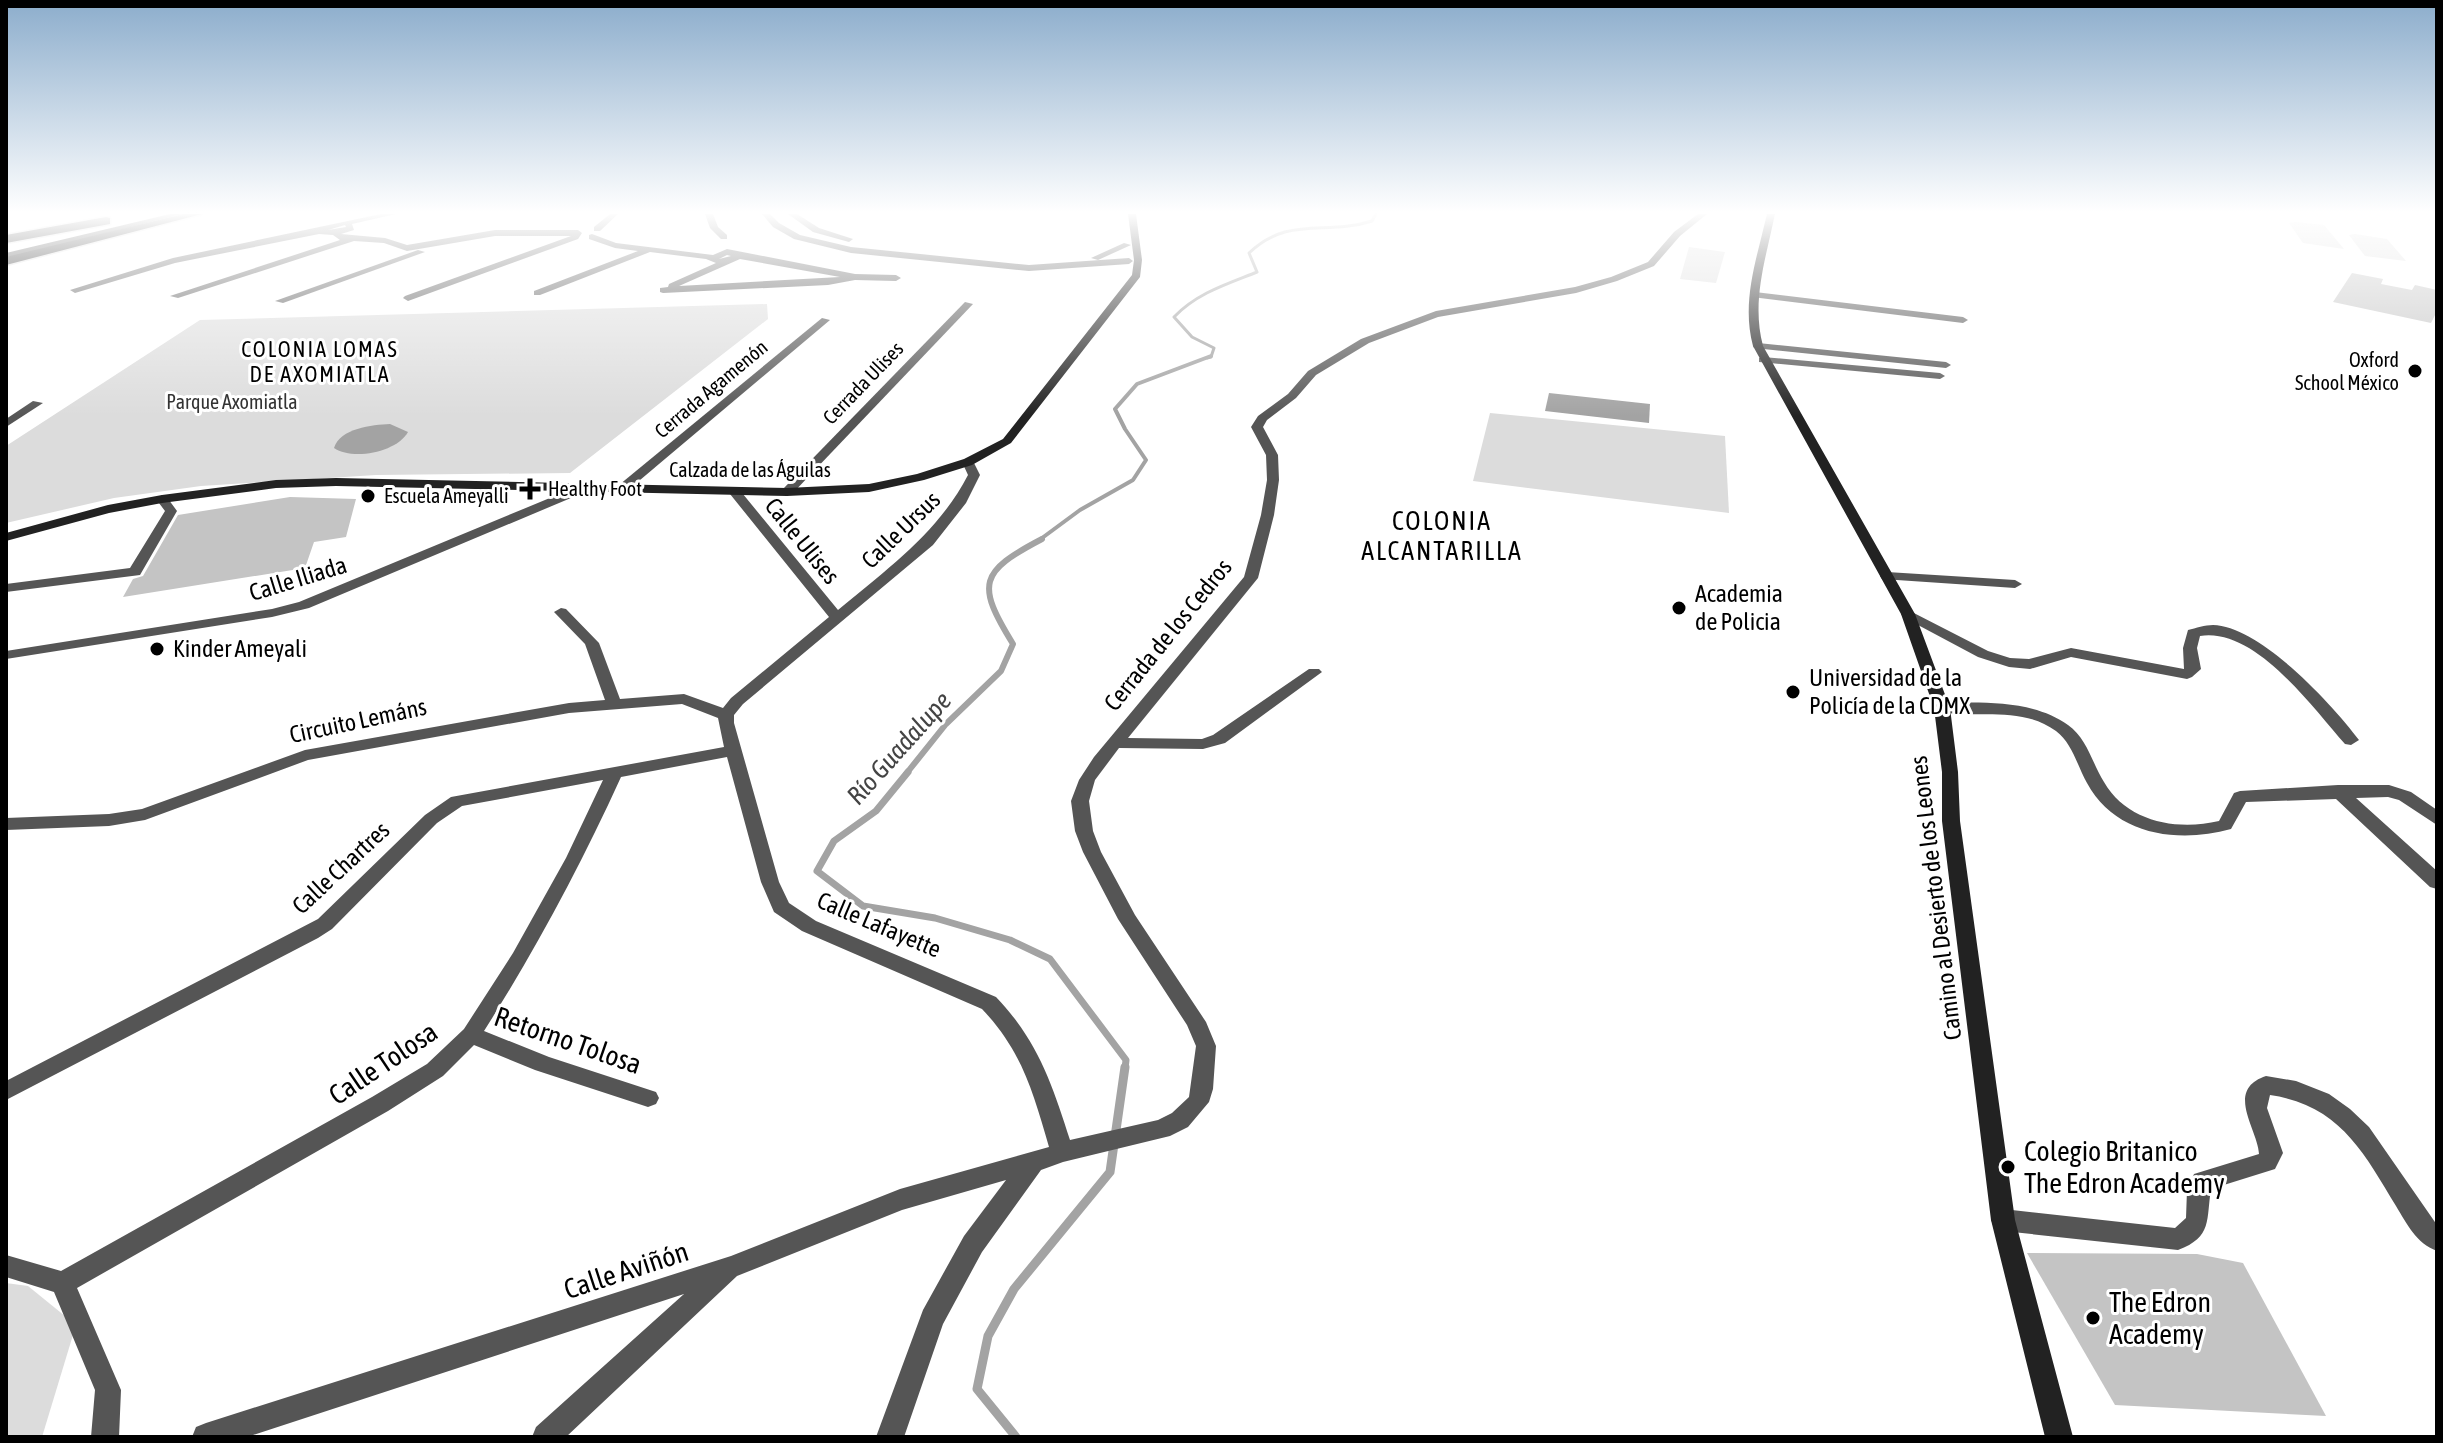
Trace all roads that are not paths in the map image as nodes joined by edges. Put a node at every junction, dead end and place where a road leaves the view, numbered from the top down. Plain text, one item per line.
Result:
1 (104, 281) edge
2 (221, 281) edge
3 (336, 281) edge
4 (453, 281) edge
5 (567, 281) edge
6 (681, 281) edge
7 (832, 281) edge
8 (1127, 281) edge
9 (1131, 281) edge
10 (1606, 281) edge
11 (1758, 281) edge
12 (1127, 286) junction
13 (75, 290) dead end
14 (537, 293) dead end
15 (1755, 295) junction
16 (175, 296) dead end
17 (408, 298) dead end
18 (280, 301) dead end
19 (968, 304) dead end
20 (825, 320) dead end
21 (1963, 320) dead end
22 (1758, 346) junction
23 (1763, 360) junction
24 (37, 403) dead end
25 (6, 424) edge
26 (968, 462) junction
27 (586, 487) junction
28 (623, 488) junction
29 (734, 491) junction
30 (787, 492) junction
31 (162, 499) junction
32 (6, 537) edge
33 (1887, 576) junction
34 (2015, 584) dead end
35 (6, 588) edge
36 (561, 612) dead end
37 (1908, 614) junction
38 (837, 618) junction
39 (6, 655) edge
40 (1314, 672) dead end
41 (614, 703) junction
42 (1942, 708) junction
43 (726, 715) junction
44 (2351, 740) dead end
45 (1114, 743) junction
46 (732, 751) junction
47 (615, 772) junction
48 (2338, 791) junction
49 (2437, 819) edge
50 (6, 824) edge
51 (2437, 882) edge
52 (471, 1035) junction
53 (6, 1091) edge
54 (648, 1098) dead end
55 (1066, 1151) junction
56 (1033, 1163) junction
57 (2003, 1220) junction
58 (2437, 1240) edge
59 (6, 1266) edge
60 (731, 1267) junction
61 (63, 1283) junction
62 (105, 1437) edge
63 (206, 1437) edge
64 (546, 1437) edge
65 (890, 1437) edge
66 (2059, 1437) edge

1 - 13 street
2 - 16 street
3 - 18 street
4 - 17 street
5 - 14 street
6 - 7 street
8 - 12 main road
9 - 12 main road, Calzada de las Águilas
10 - 45 street, Cerrada de los Cedros
11 - 15 main road, Camino al Desierto de los Leones
12 - 26 main road, Calzada de las Águilas
15 - 21 street
15 - 22 main road, Camino al Desierto de los Leones
19 - 30 street, Cerrada Ulises
20 - 28 street, Cerrada Agamenón
22 - 23 main road, Camino al Desierto de los Leones
22 - 23 street
23 - 33 main road, Camino al Desierto de los Leones
24 - 25 street
26 - 30 main road, Calzada de las Águilas
26 - 38 street, Calle Ursus
27 - 28 main road, Calzada de las Águilas
27 - 31 main road, Calzada de las Águilas
27 - 39 street, Calle Iliada
28 - 29 main road, Calzada de las Águilas
29 - 30 main road, Calzada de las Águilas
29 - 38 street, Calle Ulises
31 - 32 main road, Calzada de las Águilas
31 - 35 street
33 - 34 street
33 - 37 main road, Camino al Desierto de los Leones
36 - 41 street
37 - 42 main road, Camino al Desierto de los Leones
37 - 44 street
38 - 43 street
40 - 45 street
41 - 43 street, Circuito Lemáns
41 - 50 street, Circuito Lemáns
42 - 48 street
42 - 57 main road, Camino al Desierto de los Leones
43 - 46 street, Calle Lafayette
45 - 55 street, Cerrada de los Cedros
46 - 47 street, Calle Chartres
46 - 55 street, Calle Lafayette
47 - 52 street, Calle Tolosa
47 - 53 street, Calle Chartres
48 - 49 street
48 - 51 street
52 - 54 street, Retorno Tolosa
52 - 61 street, Calle Tolosa
55 - 56 street, Calle Aviñón
56 - 60 street, Calle Aviñón
56 - 65 street
57 - 58 street
57 - 66 main road
59 - 61 street
60 - 63 street, Calle Aviñón
60 - 64 street
61 - 62 street

